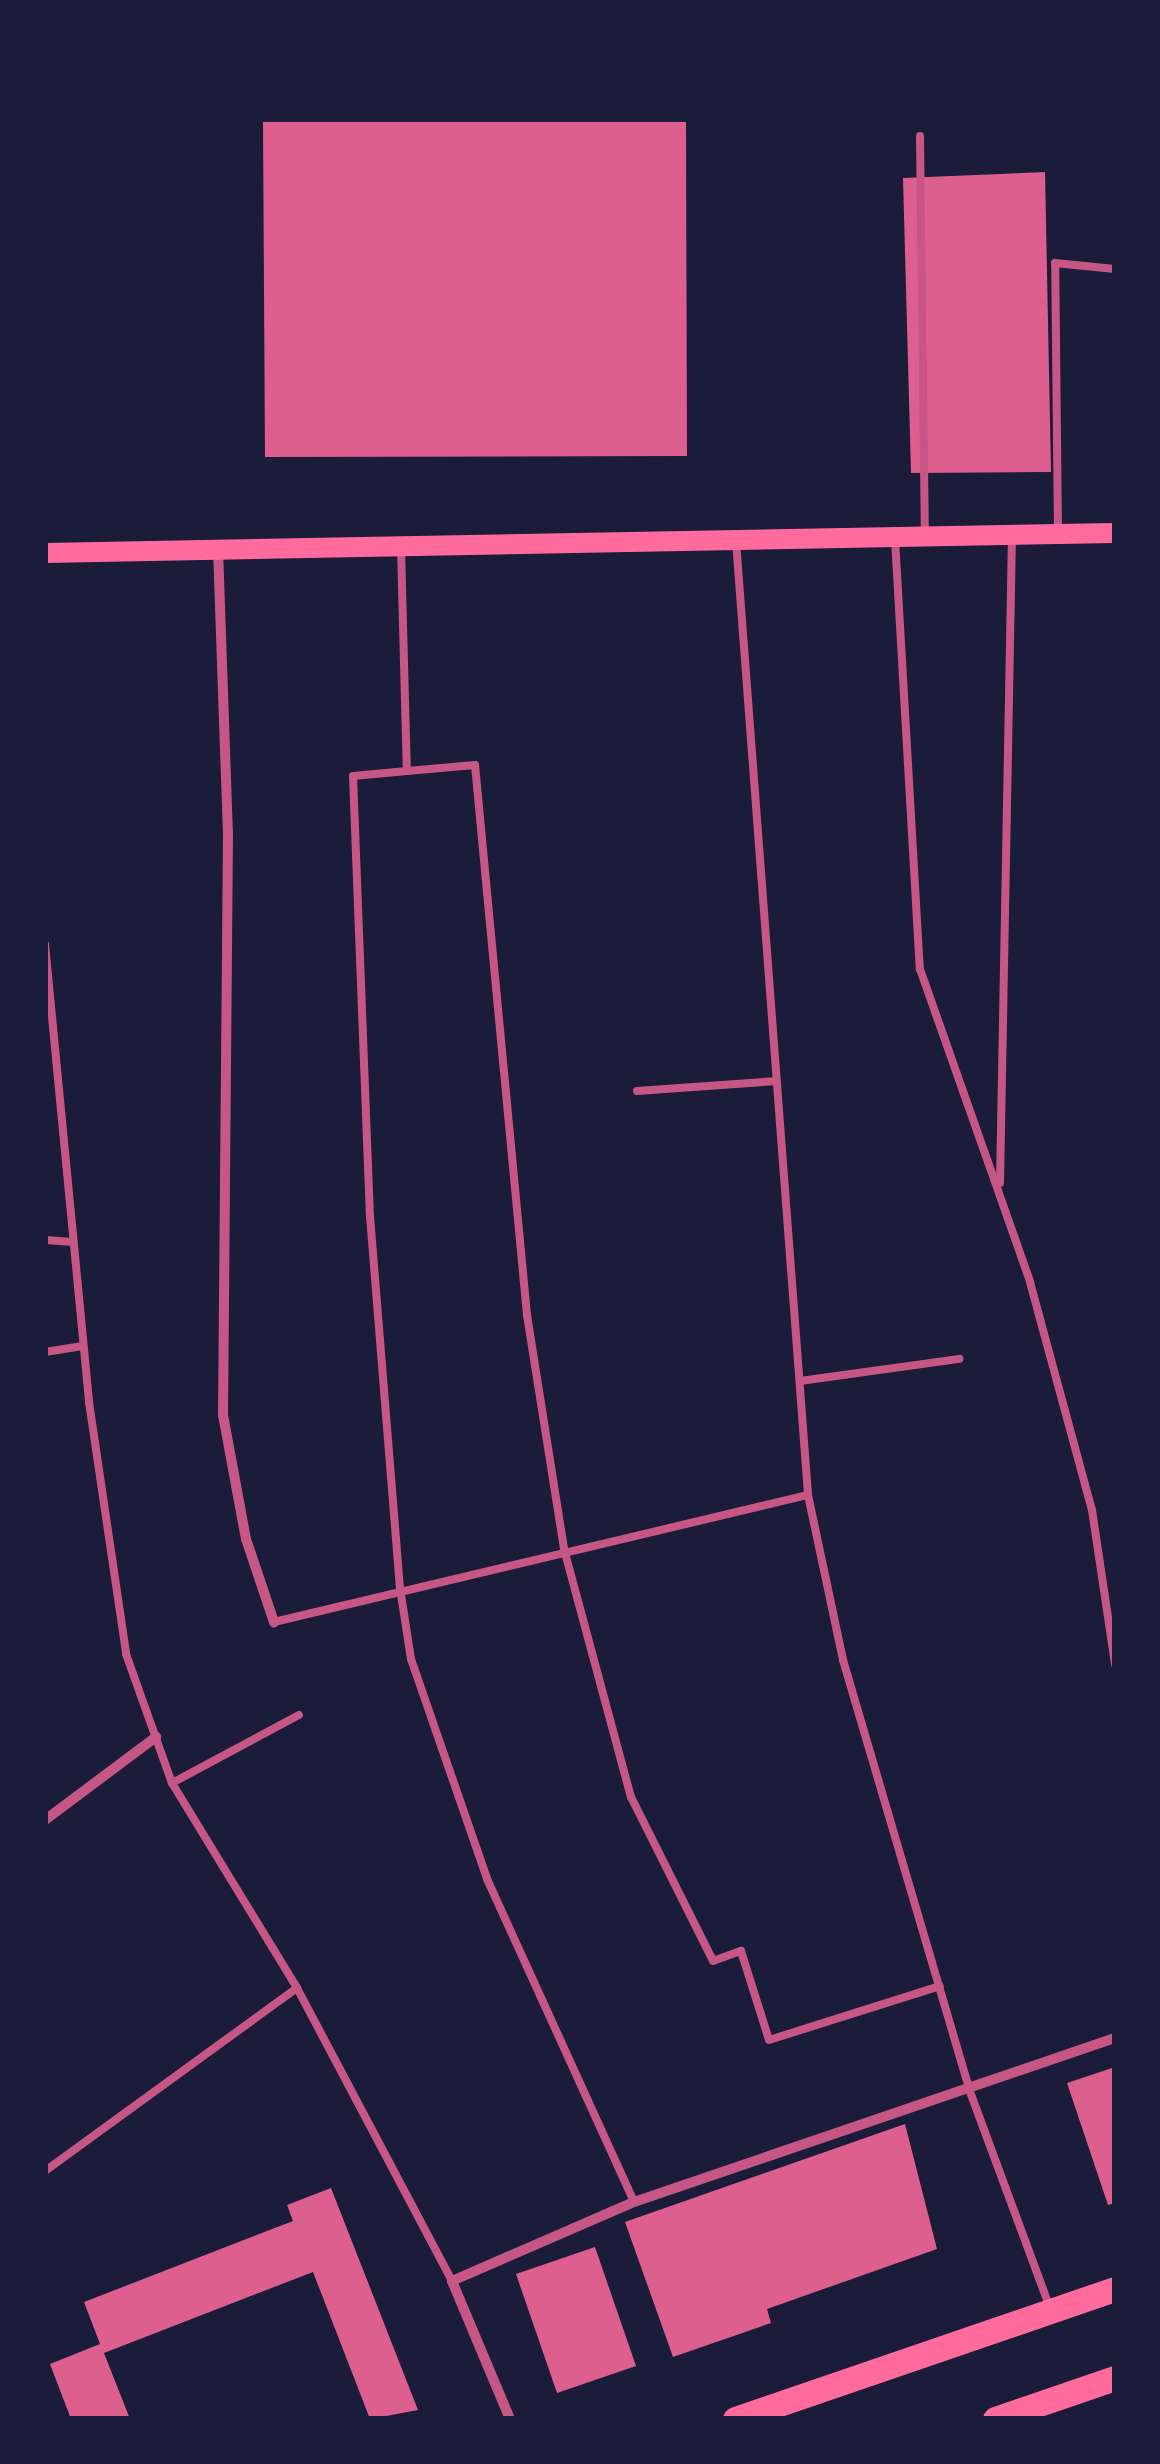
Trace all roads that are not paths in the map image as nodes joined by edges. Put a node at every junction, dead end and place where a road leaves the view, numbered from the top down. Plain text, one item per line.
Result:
1 (920, 136) dead end
2 (1115, 269) edge
3 (1058, 533) junction
4 (1115, 533) edge
5 (895, 534) junction
6 (926, 534) junction
7 (1012, 534) junction
8 (736, 536) junction
9 (402, 544) junction
10 (218, 548) junction
11 (45, 552) edge
12 (407, 771) junction
13 (45, 944) edge
14 (777, 1081) junction
15 (637, 1091) dead end
16 (1000, 1187) junction
17 (45, 1240) edge
18 (73, 1242) junction
19 (83, 1346) junction
20 (45, 1352) edge
21 (959, 1359) dead end
22 (800, 1381) junction
23 (808, 1495) junction
24 (564, 1548) junction
25 (400, 1588) junction
26 (274, 1622) joint
27 (1115, 1664) edge
28 (299, 1715) dead end
29 (156, 1738) junction
30 (172, 1782) junction
31 (45, 1820) edge
32 (940, 1986) junction
33 (297, 1988) junction
34 (1115, 2038) edge
35 (969, 2088) junction
36 (45, 2172) edge
37 (634, 2202) junction
38 (452, 2280) junction
39 (1115, 2289) edge
40 (1050, 2308) junction
41 (1115, 2378) edge
42 (510, 2419) edge
43 (735, 2419) edge
44 (996, 2419) edge

1 - 6 lane
2 - 3 lane
3 - 4 main road
3 - 7 main road
5 - 6 main road
5 - 8 main road
5 - 16 lane
6 - 7 main road
7 - 16 lane
8 - 9 main road
8 - 14 lane
9 - 10 main road
9 - 12 lane
10 - 11 main road
10 - 26 street
12 - 24 lane
12 - 25 lane
13 - 18 lane
14 - 15 lane
14 - 22 lane
16 - 27 lane
17 - 18 lane
18 - 19 lane
19 - 20 lane
19 - 29 lane
21 - 22 lane
22 - 23 lane
23 - 24 lane
23 - 32 lane
24 - 25 lane
24 - 32 lane
25 - 26 lane
25 - 37 lane
28 - 30 lane
29 - 30 lane
29 - 31 street
30 - 33 lane
32 - 35 lane
33 - 36 lane
33 - 38 lane
34 - 35 street
35 - 37 street
35 - 40 lane
37 - 38 street
38 - 42 street
39 - 40 main road
40 - 43 main road
41 - 44 main road

